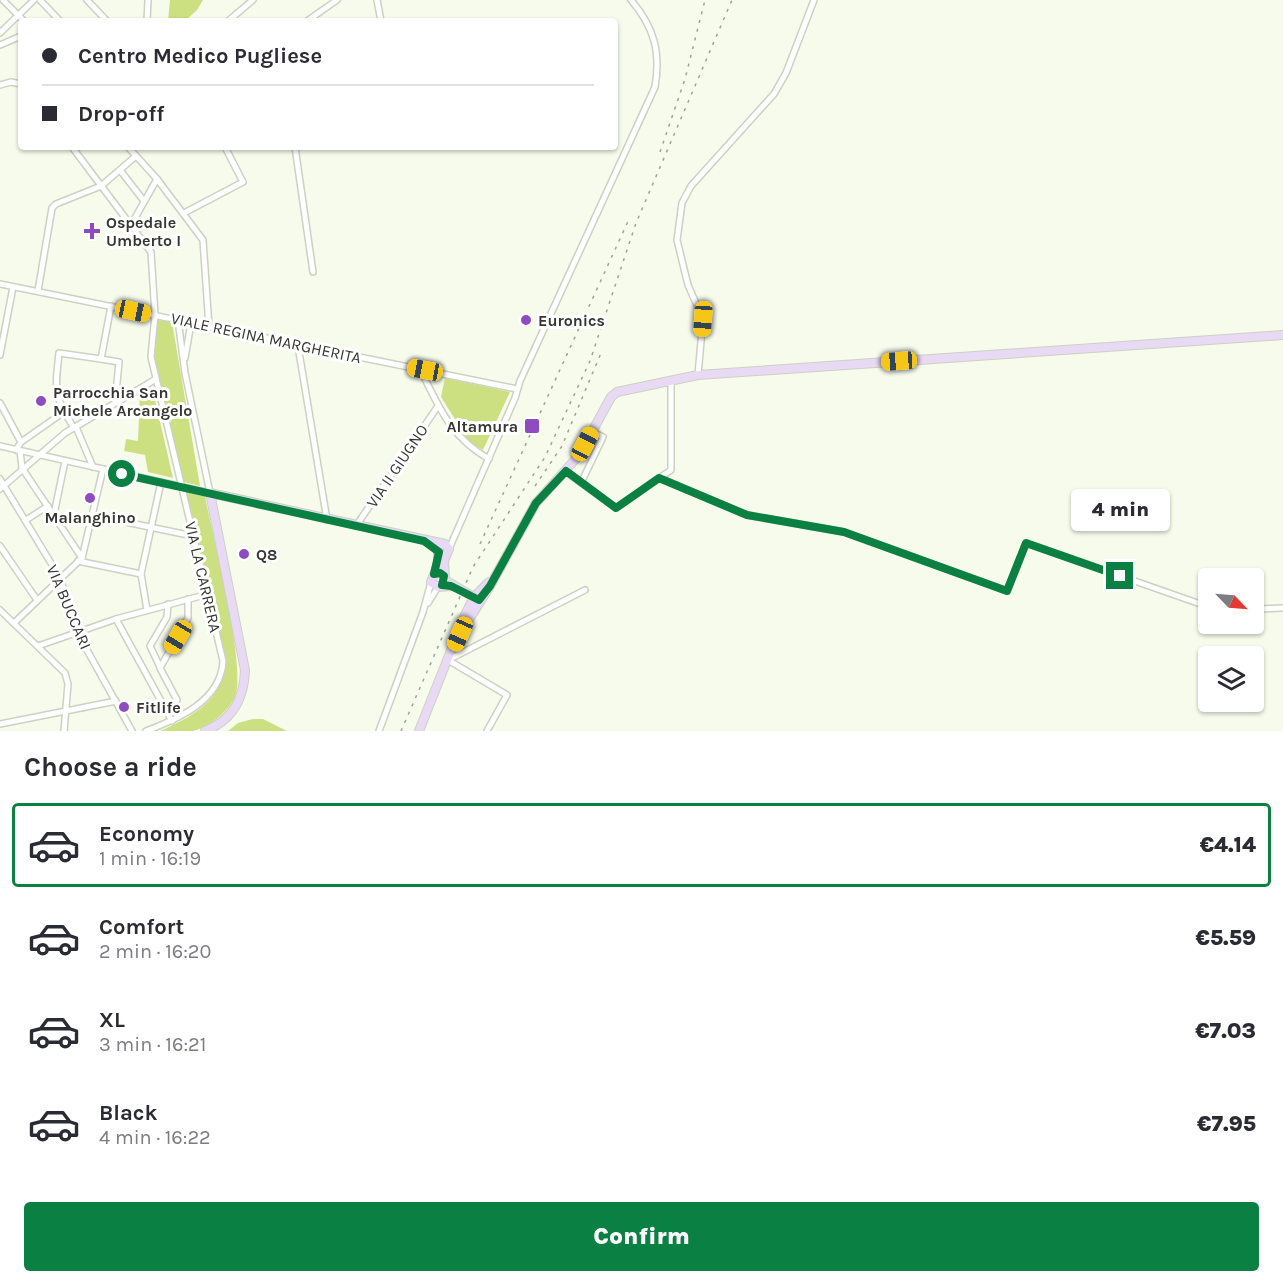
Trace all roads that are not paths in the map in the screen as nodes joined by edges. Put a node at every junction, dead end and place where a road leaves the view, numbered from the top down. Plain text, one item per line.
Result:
1 (34, 0) edge
2 (40, 0) edge
3 (87, 0) edge
4 (148, 0) edge
5 (253, 0) edge
6 (337, 0) edge
7 (377, 0) edge
8 (631, 0) edge
9 (814, 0) edge
10 (2, 1) edge
11 (19, 15) junction
12 (22, 18) edge
13 (57, 18) edge
14 (101, 18) edge
15 (147, 18) edge
16 (232, 18) edge
17 (311, 18) edge
18 (380, 18) edge
19 (1, 31) edge
20 (18, 37) edge
21 (12, 39) junction
22 (0, 45) edge
23 (18, 83) edge
24 (0, 85) edge
25 (74, 150) edge
26 (131, 150) edge
27 (227, 150) edge
28 (295, 150) edge
29 (136, 156) junction
30 (120, 170) junction
31 (157, 179) junction
32 (101, 186) junction
33 (144, 201) junction
34 (184, 213) junction
35 (131, 225) junction
36 (313, 272) dead end
37 (0, 284) edge
38 (13, 287) junction
39 (38, 291) junction
40 (111, 306) junction
41 (155, 315) junction
42 (178, 320) junction
43 (191, 323) junction
44 (209, 327) junction
45 (1283, 335) edge
46 (298, 346) junction
47 (0, 355) edge
48 (101, 359) junction
49 (184, 363) junction
50 (425, 370) junction
51 (698, 375) junction
52 (156, 379) junction
53 (671, 381) junction
54 (517, 389) junction
55 (0, 403) edge
56 (115, 403) junction
57 (438, 406) junction
58 (64, 412) junction
59 (92, 416) junction
60 (75, 427) junction
61 (592, 432) junction
62 (21, 442) junction
63 (0, 446) edge
64 (18, 450) junction
65 (38, 454) junction
66 (489, 459) junction
67 (65, 461) junction
68 (93, 467) junction
69 (22, 468) junction
70 (103, 470) junction
71 (566, 471) junction
72 (659, 478) junction
73 (0, 479) edge
74 (161, 482) junction
75 (581, 483) junction
76 (181, 486) junction
77 (2, 487) edge
78 (210, 493) junction
79 (48, 506) junction
80 (54, 514) junction
81 (92, 515) junction
82 (26, 520) junction
83 (327, 520) junction
84 (356, 526) junction
85 (151, 527) junction
86 (193, 536) junction
87 (0, 546) edge
88 (443, 549) junction
89 (80, 560) junction
90 (498, 572) junction
91 (141, 574) junction
92 (60, 578) junction
93 (441, 581) junction
94 (585, 590) dead end
95 (208, 594) junction
96 (473, 597) junction
97 (188, 599) junction
98 (37, 600) junction
99 (1198, 603) edge
100 (168, 604) junction
101 (1283, 608) edge
102 (1264, 609) edge
103 (0, 610) edge
104 (147, 610) junction
105 (116, 619) junction
106 (14, 623) junction
107 (77, 632) junction
108 (38, 646) junction
109 (448, 660) junction
110 (160, 668) junction
111 (177, 700) dead end
112 (116, 701) junction
113 (65, 713) junction
114 (172, 721) junction
115 (0, 724) edge
116 (64, 731) edge
117 (132, 731) edge
118 (146, 731) edge
119 (205, 731) edge
120 (379, 731) edge
121 (419, 731) edge
122 (487, 731) edge

1 - 11 street
2 - 13 street
3 - 14 street
4 - 15 street
5 - 16 street
6 - 17 street
7 - 18 street
8 - 54 street
9 - 51 street
10 - 11 street
11 - 12 street
11 - 19 street
19 - 21 street
20 - 21 street
21 - 22 street
23 - 24 street
25 - 32 street, VIA LA CARRERA
26 - 29 street
27 - 34 street
28 - 36 street
29 - 30 street
29 - 31 street
30 - 32 street
30 - 33 street
31 - 33 street
31 - 34 street
32 - 35 street, VIA LA CARRERA
32 - 39 street
33 - 35 street
34 - 44 street
35 - 41 street, VIA LA CARRERA
37 - 38 street, VIALE REGINA MARGHERITA
38 - 39 street, VIALE REGINA MARGHERITA
38 - 47 street
39 - 40 street, VIALE REGINA MARGHERITA
40 - 41 street, VIALE REGINA MARGHERITA
40 - 48 street
41 - 42 street, VIALE REGINA MARGHERITA
41 - 52 street, VIA LA CARRERA
42 - 43 street, VIALE REGINA MARGHERITA
42 - 49 street
43 - 44 street, VIALE REGINA MARGHERITA
43 - 49 street
44 - 46 street, VIALE REGINA MARGHERITA
45 - 51 main road
46 - 50 street, VIALE REGINA MARGHERITA
46 - 83 street
48 - 56 street
48 - 58 street
49 - 78 street
50 - 54 street, VIALE REGINA MARGHERITA
50 - 57 street
51 - 53 main road
52 - 56 street
52 - 76 street, VIA LA CARRERA
53 - 61 main road
53 - 72 street
54 - 66 street
55 - 62 street
56 - 59 street
57 - 66 street
57 - 84 street, VIA II GIUGNO
58 - 59 street
58 - 60 street
58 - 62 street
59 - 60 street
60 - 65 street
60 - 68 street
61 - 71 main road
61 - 75 street
62 - 64 street
63 - 64 street
64 - 65 street
64 - 69 street
65 - 67 street
65 - 69 street
66 - 88 street
67 - 68 street
67 - 80 street
68 - 70 street
69 - 77 street
69 - 79 street
70 - 74 street
70 - 81 street
71 - 75 street
71 - 90 main road
72 - 75 street
72 - 99 street
73 - 77 street, VIA BUCCARI
74 - 76 street
74 - 85 street
76 - 78 street
76 - 86 street, VIA LA CARRERA
77 - 82 street, VIA BUCCARI
78 - 83 main road
78 - 119 main road
79 - 80 street
79 - 82 street
80 - 89 street
81 - 85 street
81 - 89 street
82 - 92 street, VIA BUCCARI
83 - 84 main road
84 - 88 main road
85 - 86 street
85 - 91 street
86 - 95 street, VIA LA CARRERA
87 - 98 street
88 - 93 main road
89 - 91 street
89 - 92 street
90 - 96 main road
90 - 96 main road
91 - 104 street
92 - 98 street
92 - 107 street, VIA BUCCARI
93 - 96 main road
93 - 120 street
94 - 109 street
95 - 97 street
95 - 114 street, VIA LA CARRERA
96 - 109 main road
97 - 100 street
97 - 110 street
98 - 106 street
100 - 104 street
100 - 110 street
101 - 102 street
103 - 106 street
104 - 105 street
105 - 107 street
105 - 114 street
106 - 108 street
107 - 108 street
107 - 112 street, VIA BUCCARI
108 - 113 street
109 - 121 main road
109 - 122 street
110 - 111 street
112 - 113 street
112 - 117 street, VIA BUCCARI
113 - 115 street
113 - 116 street
114 - 118 street, VIA LA CARRERA

